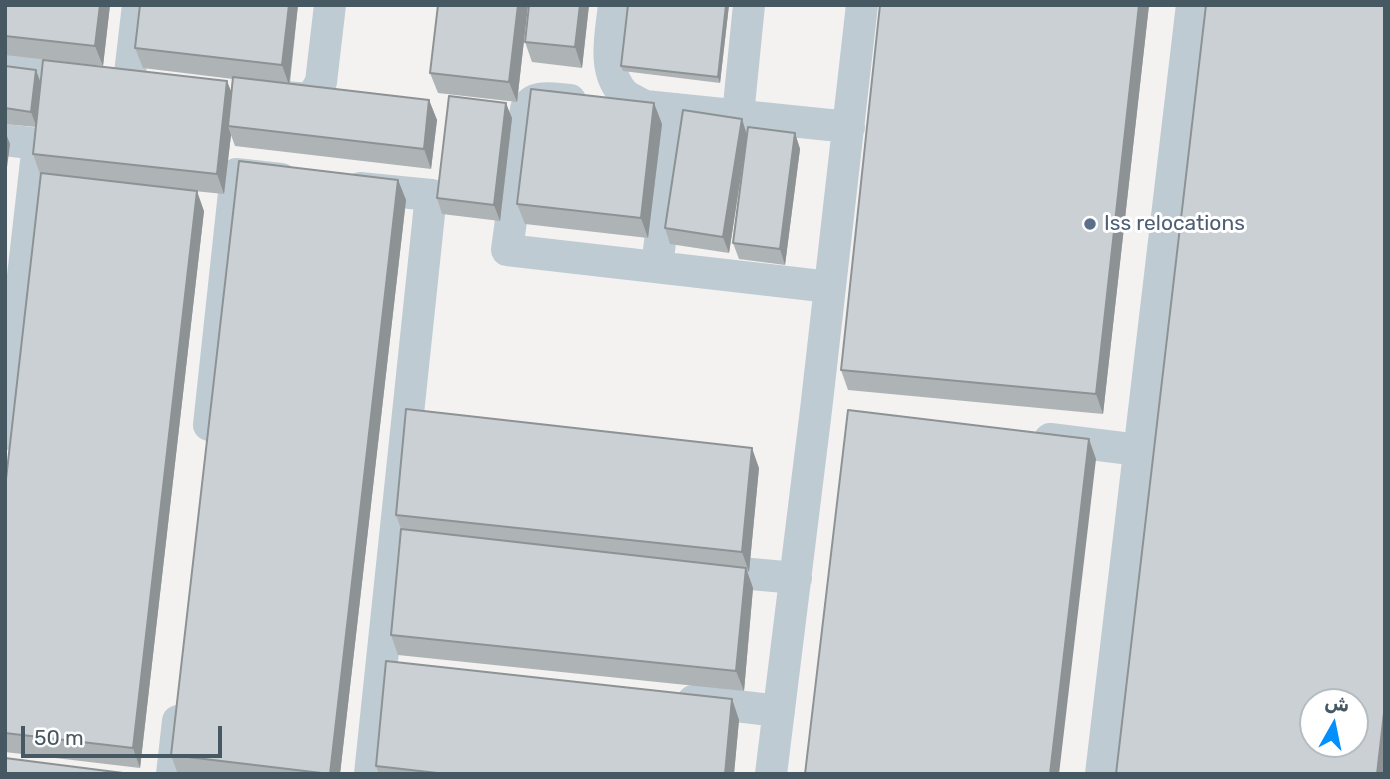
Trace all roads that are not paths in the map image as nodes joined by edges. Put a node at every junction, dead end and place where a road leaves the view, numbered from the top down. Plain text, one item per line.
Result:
1 (138, 5) edge
2 (330, 5) edge
3 (614, 5) edge
4 (749, 5) edge
5 (862, 5) edge
6 (1192, 5) edge
7 (5, 64) edge
8 (251, 94) edge
9 (645, 106) junction
10 (676, 109) junction
11 (738, 115) junction
12 (849, 127) junction
13 (5, 139) edge
14 (657, 267) junction
15 (830, 287) junction
16 (5, 434) edge
17 (1018, 435) edge
18 (207, 446) edge
19 (1139, 450) junction
20 (672, 566) edge
21 (796, 578) junction
22 (181, 692) edge
23 (670, 699) edge
24 (779, 711) junction
25 (172, 774) edge
26 (370, 774) edge
27 (771, 774) edge
28 (1101, 774) edge

1 - 7 lane
2 - 8 lane
3 - 9 lane
4 - 11 lane
5 - 12 lane
6 - 19 lane
9 - 10 lane
9 - 14 lane
10 - 11 lane
10 - 14 lane
11 - 12 lane
12 - 15 lane
13 - 16 lane
14 - 15 lane
15 - 21 lane
17 - 19 lane
18 - 26 lane
19 - 28 lane
20 - 21 lane
21 - 24 lane
22 - 25 lane
23 - 24 lane
24 - 27 lane

